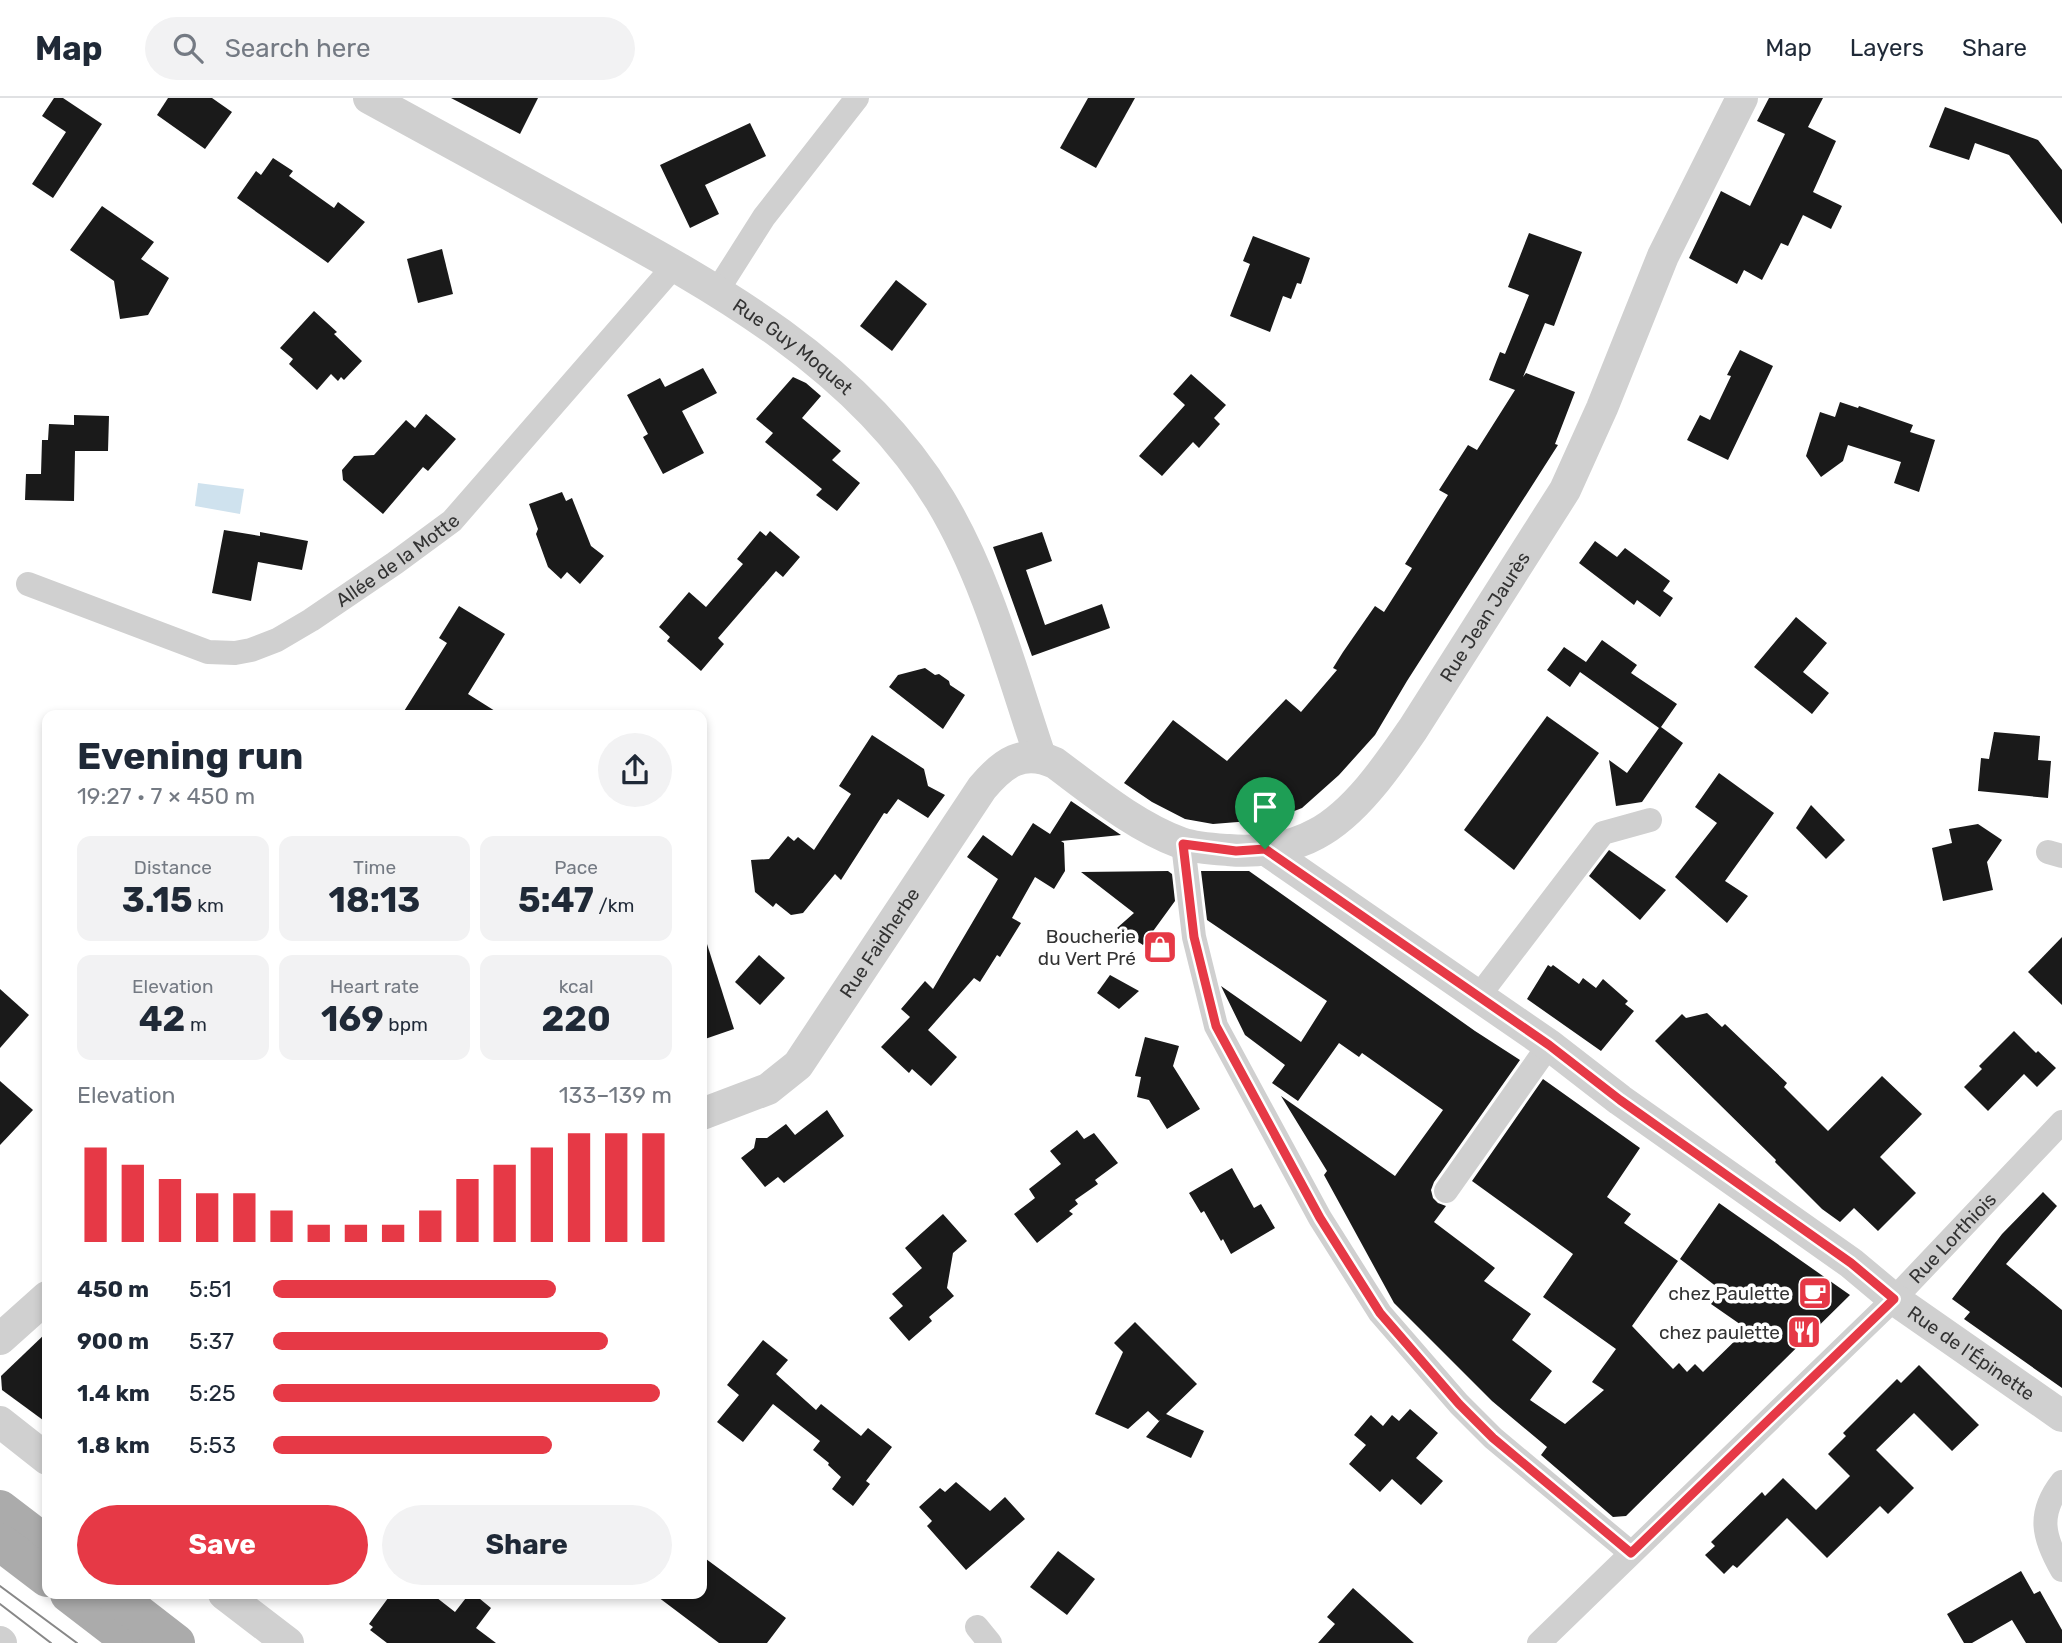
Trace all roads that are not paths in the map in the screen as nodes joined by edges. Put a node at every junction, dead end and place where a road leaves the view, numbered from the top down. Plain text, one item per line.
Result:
1 (369, 98) edge
2 (857, 98) edge
3 (1742, 98) edge
4 (675, 265) junction
5 (717, 291) junction
6 (28, 584) dead end
7 (1040, 756) junction
8 (1650, 820) dead end
9 (1183, 844) junction
10 (1265, 849) junction
11 (1478, 997) junction
12 (1549, 1045) junction
13 (707, 1112) edge
14 (2062, 1122) edge
15 (1446, 1191) dead end
16 (1894, 1299) junction
17 (42, 1301) edge
18 (0, 1339) edge
19 (2062, 1416) edge
20 (0, 1422) edge
21 (42, 1454) edge
22 (2062, 1482) edge
23 (0, 1508) edge
24 (42, 1541) edge
25 (0, 1542) edge
26 (1631, 1553) junction
27 (2062, 1570) edge
28 (42, 1574) edge
29 (76, 1599) edge
30 (119, 1599) edge
31 (231, 1599) edge
32 (133, 1643) edge
33 (176, 1643) edge
34 (288, 1643) edge
35 (1539, 1643) edge

1 - 4 street, Rue Guy Moquet
2 - 5 street
3 - 10 street, Rue Jean Jaurès
4 - 5 street, Rue Guy Moquet
4 - 6 street, Allée de la Motte
5 - 7 street, Rue Guy Moquet
7 - 9 street, Rue Jean Jaurès
7 - 13 street, Rue Faidherbe
8 - 11 street
9 - 10 street, Rue Jean Jaurès
9 - 26 street
10 - 11 street, Rue de l'Épinette
11 - 12 street, Rue de l'Épinette
12 - 15 street
12 - 16 street, Rue de l'Épinette
14 - 16 street, Rue Lorthiois
16 - 19 street, Rue de l'Épinette
16 - 26 street, Rue Lorthiois
17 - 18 street
20 - 21 street
22 - 27 street
23 - 24 main road
25 - 28 main road
26 - 35 street, Rue Lorthiois
29 - 32 main road
30 - 33 main road
31 - 34 street

